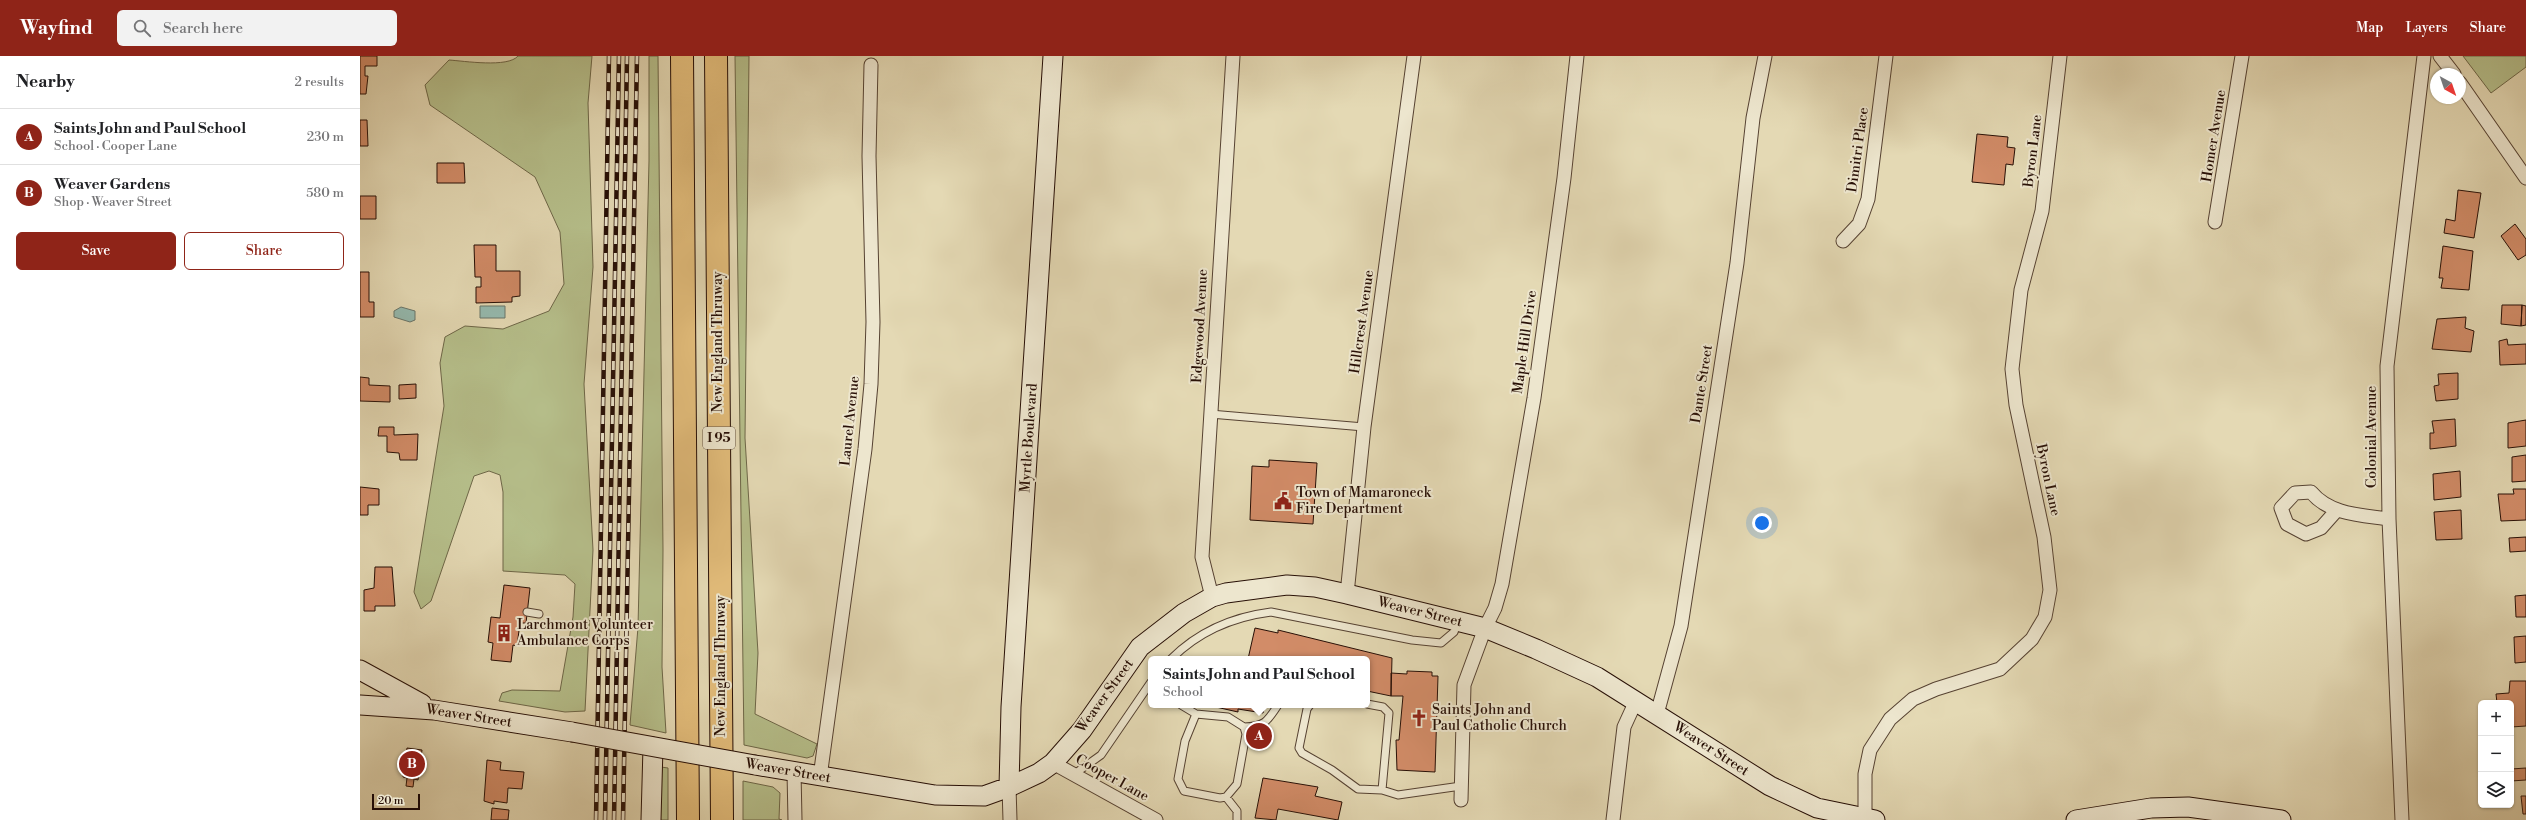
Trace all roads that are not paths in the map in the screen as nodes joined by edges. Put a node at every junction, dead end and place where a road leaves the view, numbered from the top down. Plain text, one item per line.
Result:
1 (682, 56) edge
2 (716, 56) edge
3 (1053, 56) edge
4 (1233, 56) edge
5 (1414, 56) edge
6 (1577, 56) edge
7 (1765, 56) edge
8 (1886, 56) edge
9 (2060, 56) edge
10 (2242, 56) edge
11 (2424, 56) edge
12 (2440, 56) edge
13 (871, 65) dead end
14 (2449, 68) edge
15 (2466, 92) edge
16 (2526, 178) edge
17 (2215, 222) dead end
18 (1843, 241) dead end
19 (1210, 414) junction
20 (1364, 427) junction
21 (2337, 510) dead end
22 (2389, 520) junction
23 (1348, 594) junction
24 (1212, 597) junction
25 (527, 612) dead end
26 (540, 614) dead end
27 (1458, 622) junction
28 (1485, 628) junction
29 (1175, 656) edge
30 (360, 670) edge
31 (1148, 688) edge
32 (1635, 703) junction
33 (360, 705) edge
34 (1370, 705) edge
35 (1186, 708) edge
36 (1276, 708) edge
37 (1308, 708) edge
38 (434, 710) junction
39 (1196, 714) junction
40 (1657, 714) junction
41 (1244, 727) junction
42 (652, 754) junction
43 (1053, 764) junction
44 (794, 772) junction
45 (1073, 774) junction
46 (820, 777) junction
47 (1461, 786) junction
48 (1010, 788) junction
49 (1382, 790) junction
50 (1226, 797) junction
51 (1461, 800) dead end
52 (2218, 815) edge
53 (1868, 819) edge
54 (651, 820) edge
55 (688, 820) edge
56 (722, 820) edge
57 (794, 820) edge
58 (1010, 820) edge
59 (1156, 820) edge
60 (1237, 820) edge
61 (1613, 820) edge
62 (2076, 820) edge
63 (2281, 820) edge
64 (2402, 820) edge

1 - 55 highway, I 95
2 - 56 highway, New England Thruway / I 95
3 - 48 main road, Myrtle Boulevard
4 - 19 street, Edgewood Avenue
5 - 20 street, Hillcrest Avenue
6 - 28 street, Maple Hill Drive
7 - 40 street, Dante Street
8 - 18 street, Dimitri Place
9 - 53 street, Byron Lane
10 - 17 street, Homer Avenue
11 - 22 street, Colonial Avenue
12 - 14 street
13 - 46 street, Laurel Avenue
15 - 16 street
19 - 20 lane
19 - 24 street, Edgewood Avenue
20 - 23 street, Hillcrest Avenue
21 - 22 street
22 - 64 street, Colonial Avenue
23 - 24 main road, Weaver Street
23 - 27 main road, Weaver Street
24 - 43 main road, Weaver Street
25 - 26 lane
27 - 28 main road, Weaver Street
27 - 29 lane
28 - 32 main road, Weaver Street
28 - 47 street, Maple Hill Drive
30 - 38 main road
31 - 45 lane
32 - 40 main road, Weaver Street
32 - 61 street
33 - 38 main road, Weaver Street
34 - 49 lane
35 - 39 lane
36 - 41 lane
37 - 49 lane
38 - 42 main road, Weaver Street, bridge
39 - 41 lane
39 - 50 lane
40 - 53 main road, Weaver Street
41 - 50 lane
42 - 44 main road, Weaver Street, bridge
42 - 54 main road
43 - 45 street, Cooper Lane
43 - 48 main road, Weaver Street
44 - 46 main road, Weaver Street
44 - 57 street
45 - 59 street, Cooper Lane
46 - 48 main road, Weaver Street
47 - 49 lane
47 - 51 street, Maple Hill Drive
48 - 58 street, Myrtle Boulevard
50 - 60 lane
52 - 62 main road
52 - 63 main road

